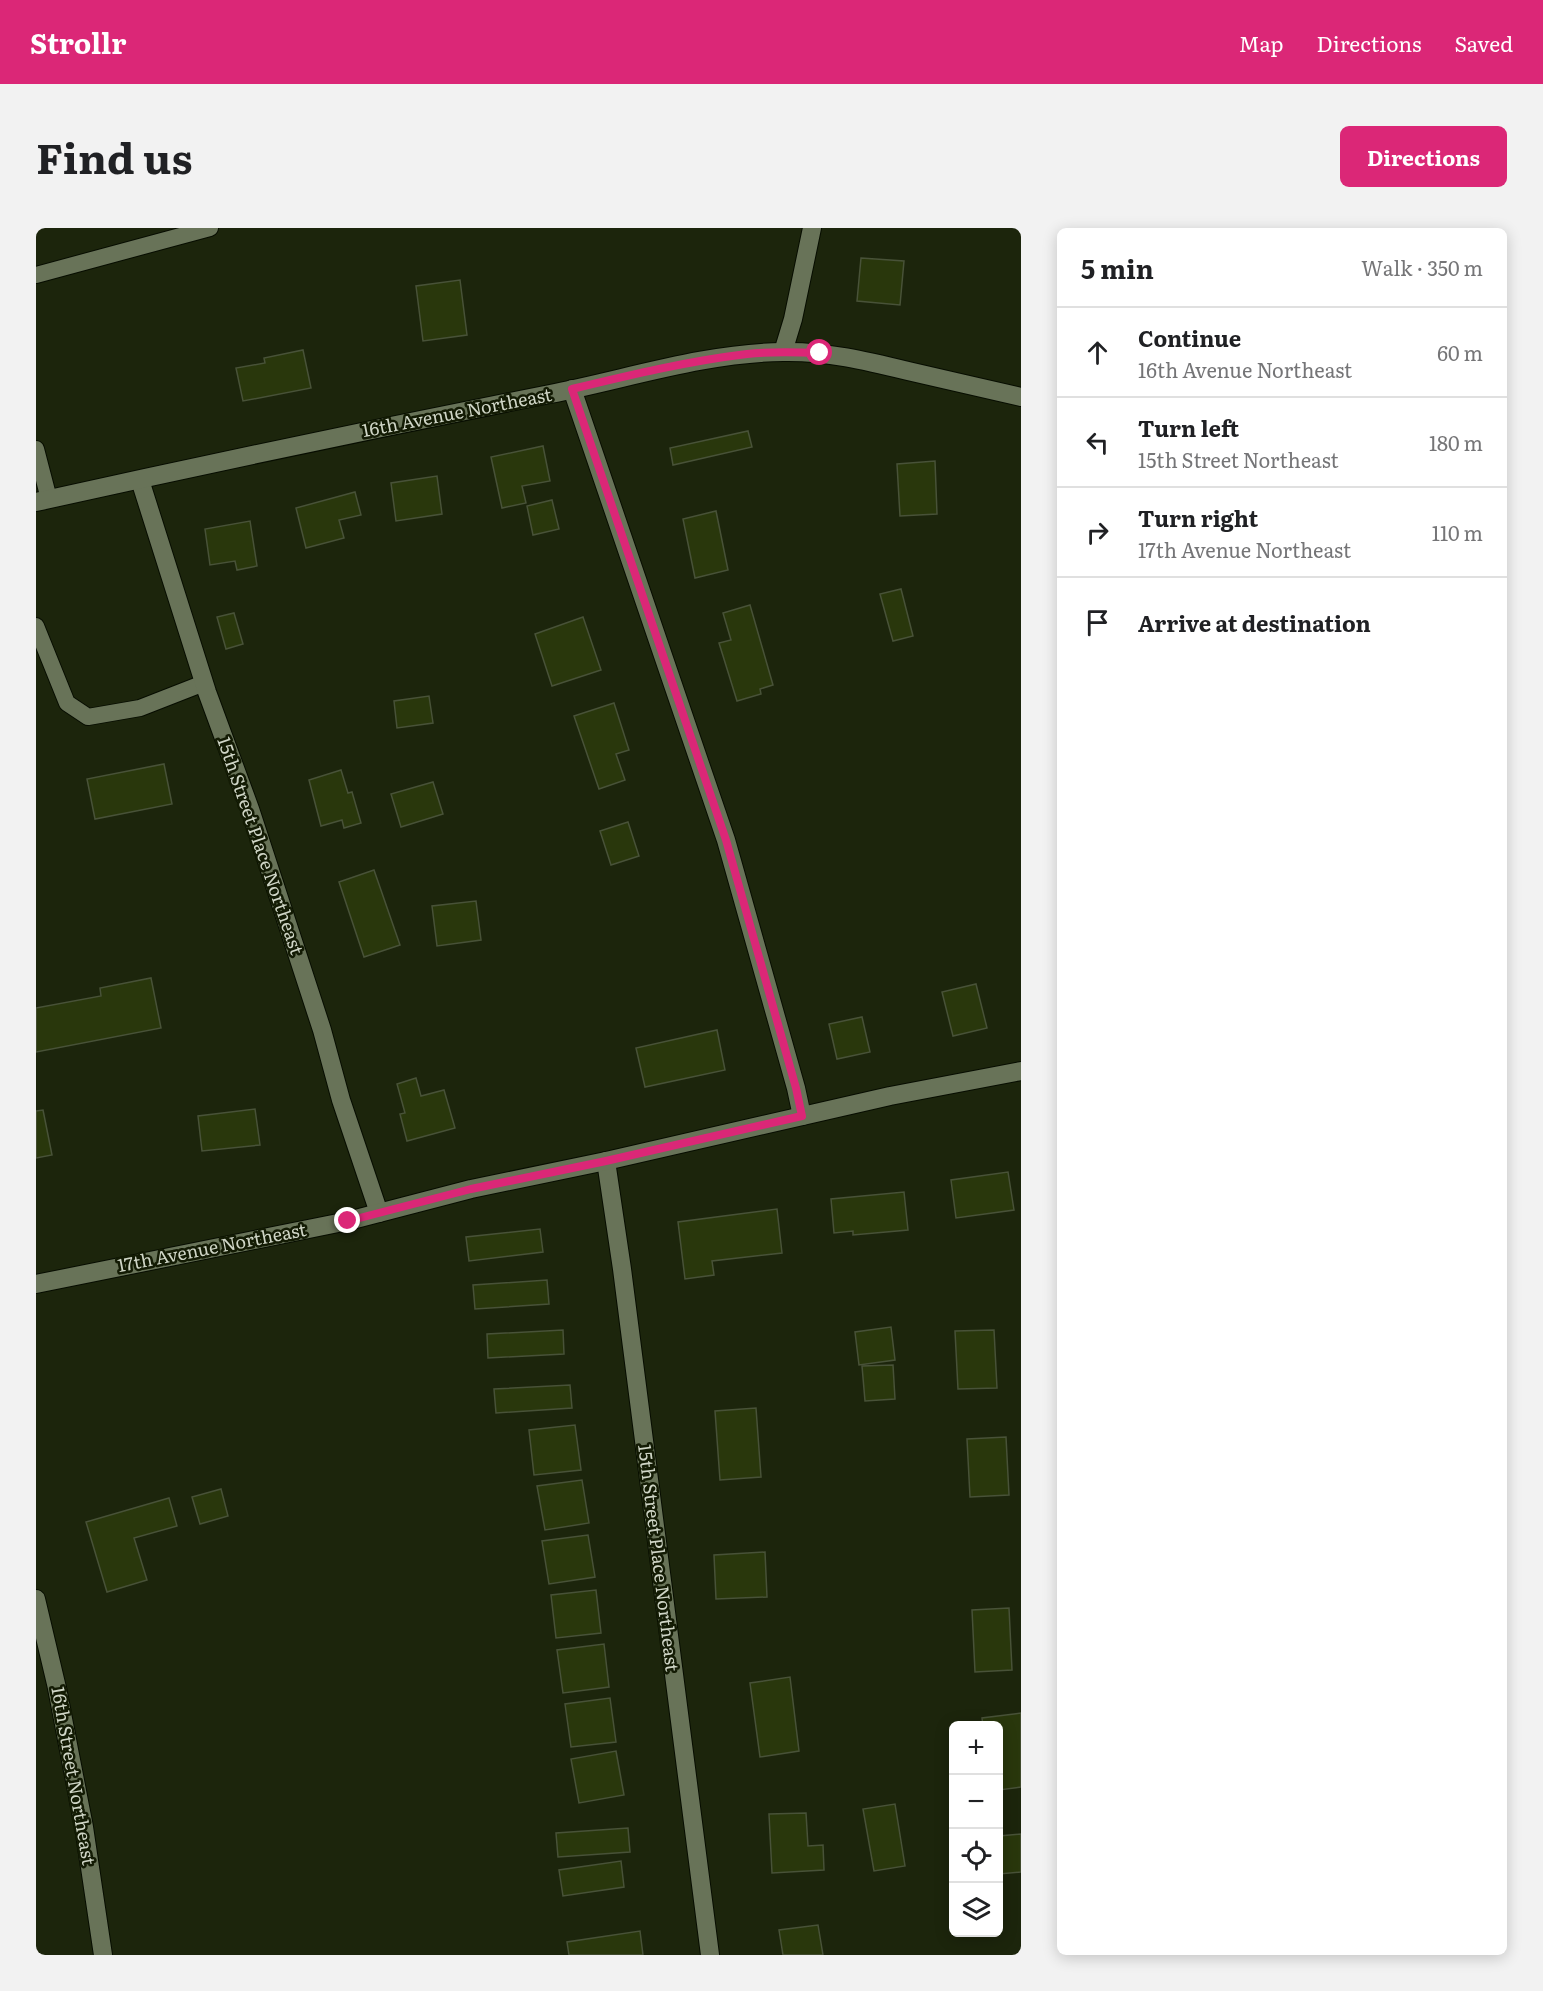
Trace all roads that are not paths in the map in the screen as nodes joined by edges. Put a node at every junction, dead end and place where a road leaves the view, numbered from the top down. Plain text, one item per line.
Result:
1 (210, 228) edge
2 (812, 228) edge
3 (36, 275) edge
4 (783, 352) junction
5 (572, 389) junction
6 (1021, 397) edge
7 (36, 449) edge
8 (140, 480) junction
9 (42, 500) edge
10 (36, 626) edge
11 (204, 683) junction
12 (1021, 1071) edge
13 (802, 1116) junction
14 (606, 1161) junction
15 (379, 1213) junction
16 (36, 1284) edge
17 (36, 1599) edge
18 (103, 1955) edge
19 (710, 1955) edge

1 - 3 lane
2 - 4 street
4 - 5 street, 16th Avenue Northeast
4 - 6 street, 16th Avenue Northeast
5 - 8 street, 16th Avenue Northeast
5 - 13 street
7 - 9 lane
8 - 9 street, 16th Avenue Northeast
8 - 11 street, 15th Street Place Northeast
10 - 11 lane
11 - 15 street, 15th Street Place Northeast
12 - 13 street, 17th Avenue Northeast
13 - 14 street, 17th Avenue Northeast
14 - 15 street, 17th Avenue Northeast
14 - 19 street, 15th Street Place Northeast
15 - 16 street, 17th Avenue Northeast
17 - 18 street, 16th Street Northeast

